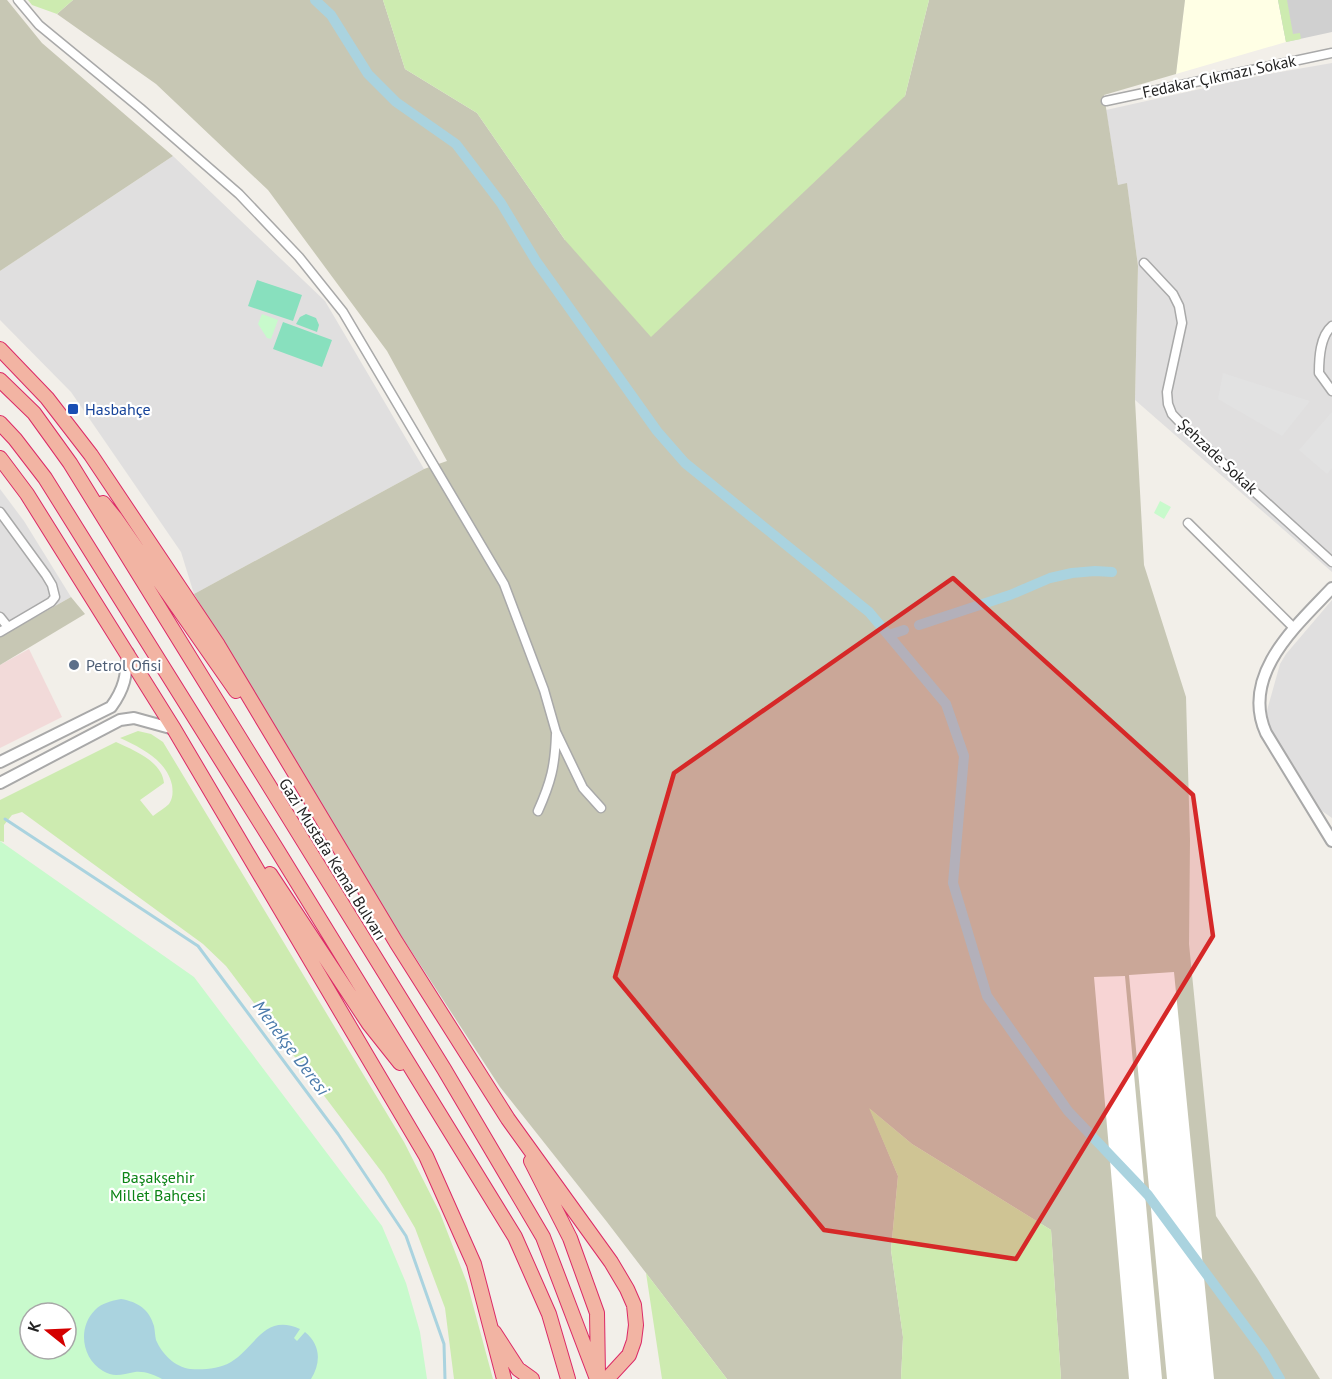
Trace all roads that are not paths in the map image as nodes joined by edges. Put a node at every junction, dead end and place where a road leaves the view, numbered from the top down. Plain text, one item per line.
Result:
1 (18, 0) edge
2 (1332, 53) edge
3 (1106, 101) dead end
4 (1144, 263) dead end
5 (1332, 326) edge
6 (0, 349) edge
7 (0, 380) edge
8 (1332, 391) edge
9 (0, 423) edge
10 (0, 458) edge
11 (70, 463) junction
12 (0, 512) edge
13 (1188, 523) dead end
14 (1332, 562) edge
15 (1332, 588) edge
16 (0, 616) edge
17 (1294, 628) junction
18 (4, 630) edge
19 (128, 653) junction
20 (174, 729) junction
21 (556, 732) junction
22 (283, 755) junction
23 (0, 762) edge
24 (0, 783) edge
25 (601, 808) dead end
26 (538, 811) dead end
27 (1327, 827) edge
28 (1332, 841) edge
29 (440, 1114) junction
30 (508, 1119) junction
31 (489, 1323) junction
32 (504, 1379) edge
33 (532, 1379) edge
34 (568, 1379) edge
35 (598, 1379) edge
36 (607, 1379) edge

1 - 21 street
2 - 3 street, Fedakar Çıkmazı Sokak
4 - 14 street, Şehzade Sokak
5 - 8 street
6 - 22 highway
7 - 11 highway, Gazi Mustafa Kemal Bulvarı
9 - 29 highway
10 - 19 highway
11 - 22 highway
11 - 35 highway, Gazi Mustafa Kemal Bulvarı
12 - 18 street
13 - 17 street
15 - 17 street
16 - 18 street
17 - 27 street
19 - 20 highway
19 - 23 street
20 - 24 street
20 - 29 highway
20 - 31 highway
21 - 25 street
21 - 26 street
22 - 30 highway
27 - 28 street
29 - 34 highway
30 - 35 highway
30 - 36 highway
31 - 32 highway
31 - 33 highway

